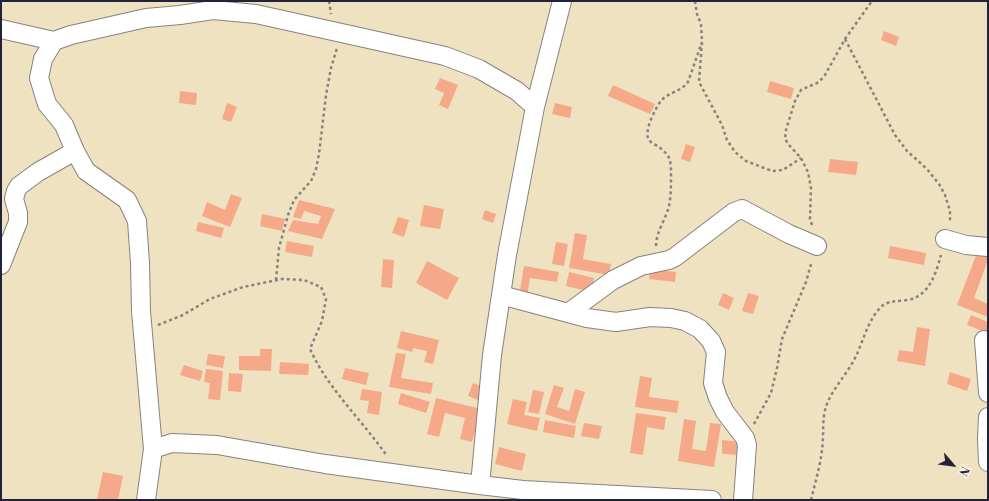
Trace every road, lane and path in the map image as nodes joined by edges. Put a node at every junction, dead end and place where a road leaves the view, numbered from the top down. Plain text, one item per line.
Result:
1 (562, 1) edge
2 (695, 1) edge
3 (872, 1) edge
4 (1, 29) edge
5 (341, 32) junction
6 (845, 39) junction
7 (54, 41) junction
8 (702, 42) junction
9 (535, 107) junction
10 (75, 151) junction
11 (801, 158) junction
12 (945, 239) junction
13 (817, 246) junction
14 (988, 247) edge
15 (660, 262) junction
16 (1, 265) edge
17 (276, 280) junction
18 (501, 295) junction
19 (568, 312) junction
20 (143, 332) junction
21 (984, 340) dead end
22 (988, 393) edge
23 (988, 417) edge
24 (745, 438) junction
25 (153, 449) junction
26 (988, 462) edge
27 (396, 474) junction
28 (480, 485) junction
29 (627, 498) edge
30 (146, 500) edge
31 (712, 500) edge
32 (743, 500) edge
33 (811, 500) edge

1 - 9 street
2 - 8 path
3 - 6 path
4 - 7 street
5 - 7 street
5 - 9 street
5 - 17 path
6 - 11 path
6 - 12 path
7 - 10 street
8 - 11 path
8 - 15 path
9 - 18 street
10 - 16 street
10 - 20 street
11 - 13 path
12 - 14 street
12 - 33 path
13 - 15 street
13 - 24 path
15 - 19 street
17 - 20 path
17 - 27 path
18 - 19 street
18 - 28 street
19 - 24 street
20 - 25 street
21 - 22 street
23 - 26 street
24 - 32 street
25 - 27 street
25 - 30 street
27 - 28 street
28 - 29 street
29 - 31 street

